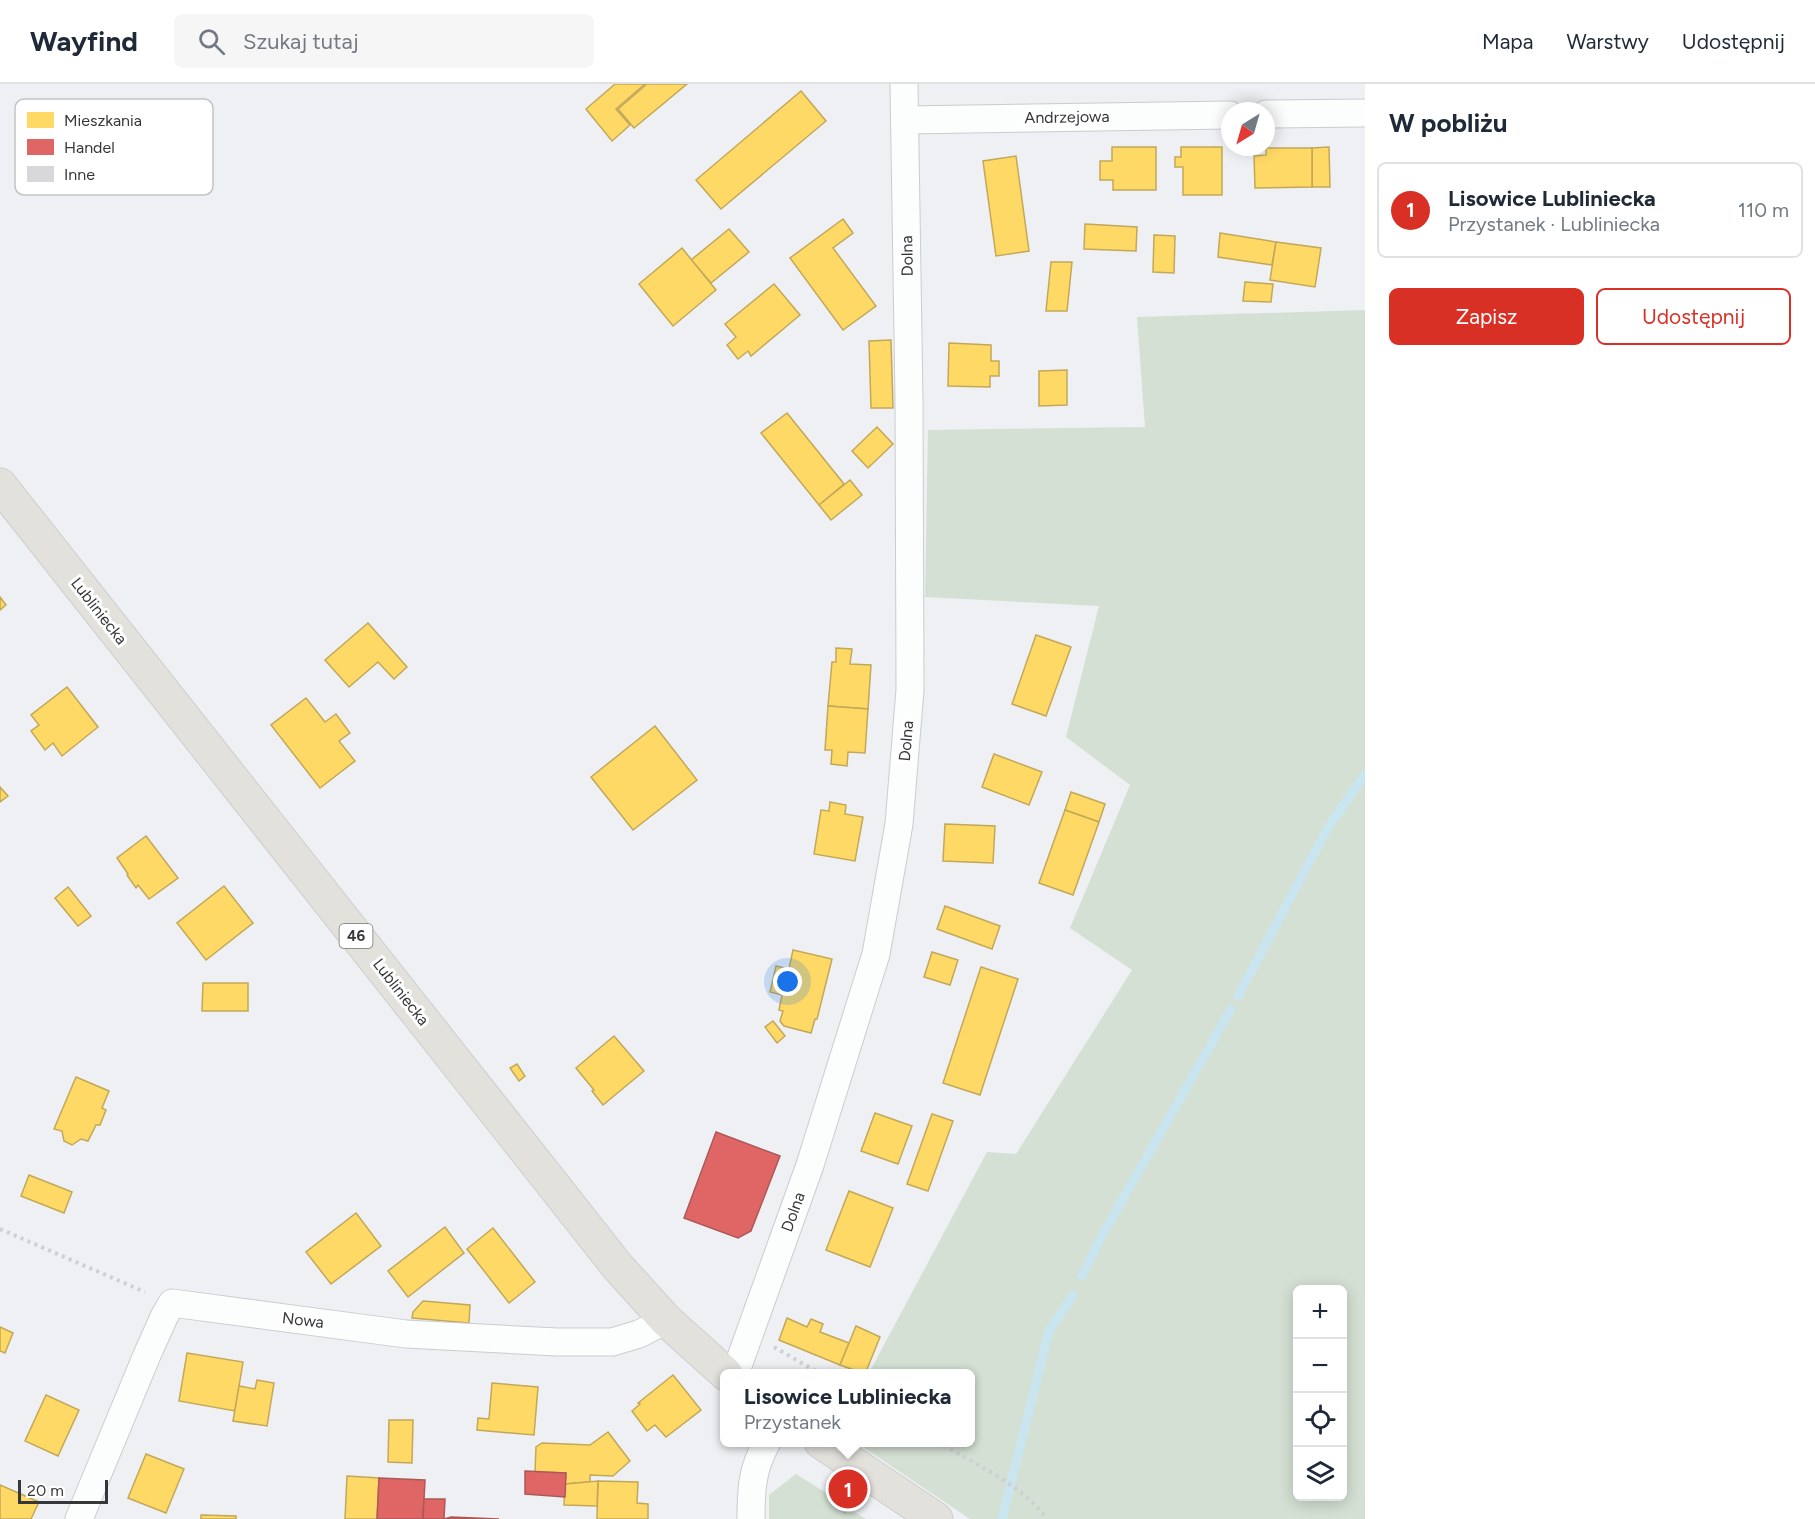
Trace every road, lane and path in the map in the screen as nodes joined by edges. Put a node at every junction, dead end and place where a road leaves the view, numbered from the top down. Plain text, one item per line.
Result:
1 (904, 84) edge
2 (1365, 113) edge
3 (1275, 114) edge
4 (1221, 115) edge
5 (905, 120) junction
6 (0, 485) edge
7 (0, 1229) edge
8 (172, 1303) junction
9 (666, 1320) junction
10 (750, 1333) junction
11 (720, 1369) edge
12 (737, 1369) edge
13 (812, 1369) edge
14 (765, 1447) edge
15 (827, 1447) edge
16 (944, 1447) edge
17 (79, 1519) edge
18 (751, 1519) edge
19 (936, 1519) edge
20 (1047, 1519) edge

1 - 5 street, Dolna
2 - 3 street
4 - 5 street, Andrzejowa
5 - 10 street, Dolna
6 - 9 main road, Lubliniecka / 46
7 - 8 path
8 - 9 street, Nowa
8 - 17 street
9 - 11 main road, Lubliniecka / 46
10 - 12 street, Dolna
10 - 13 path
14 - 18 street
15 - 19 main road
16 - 20 path

